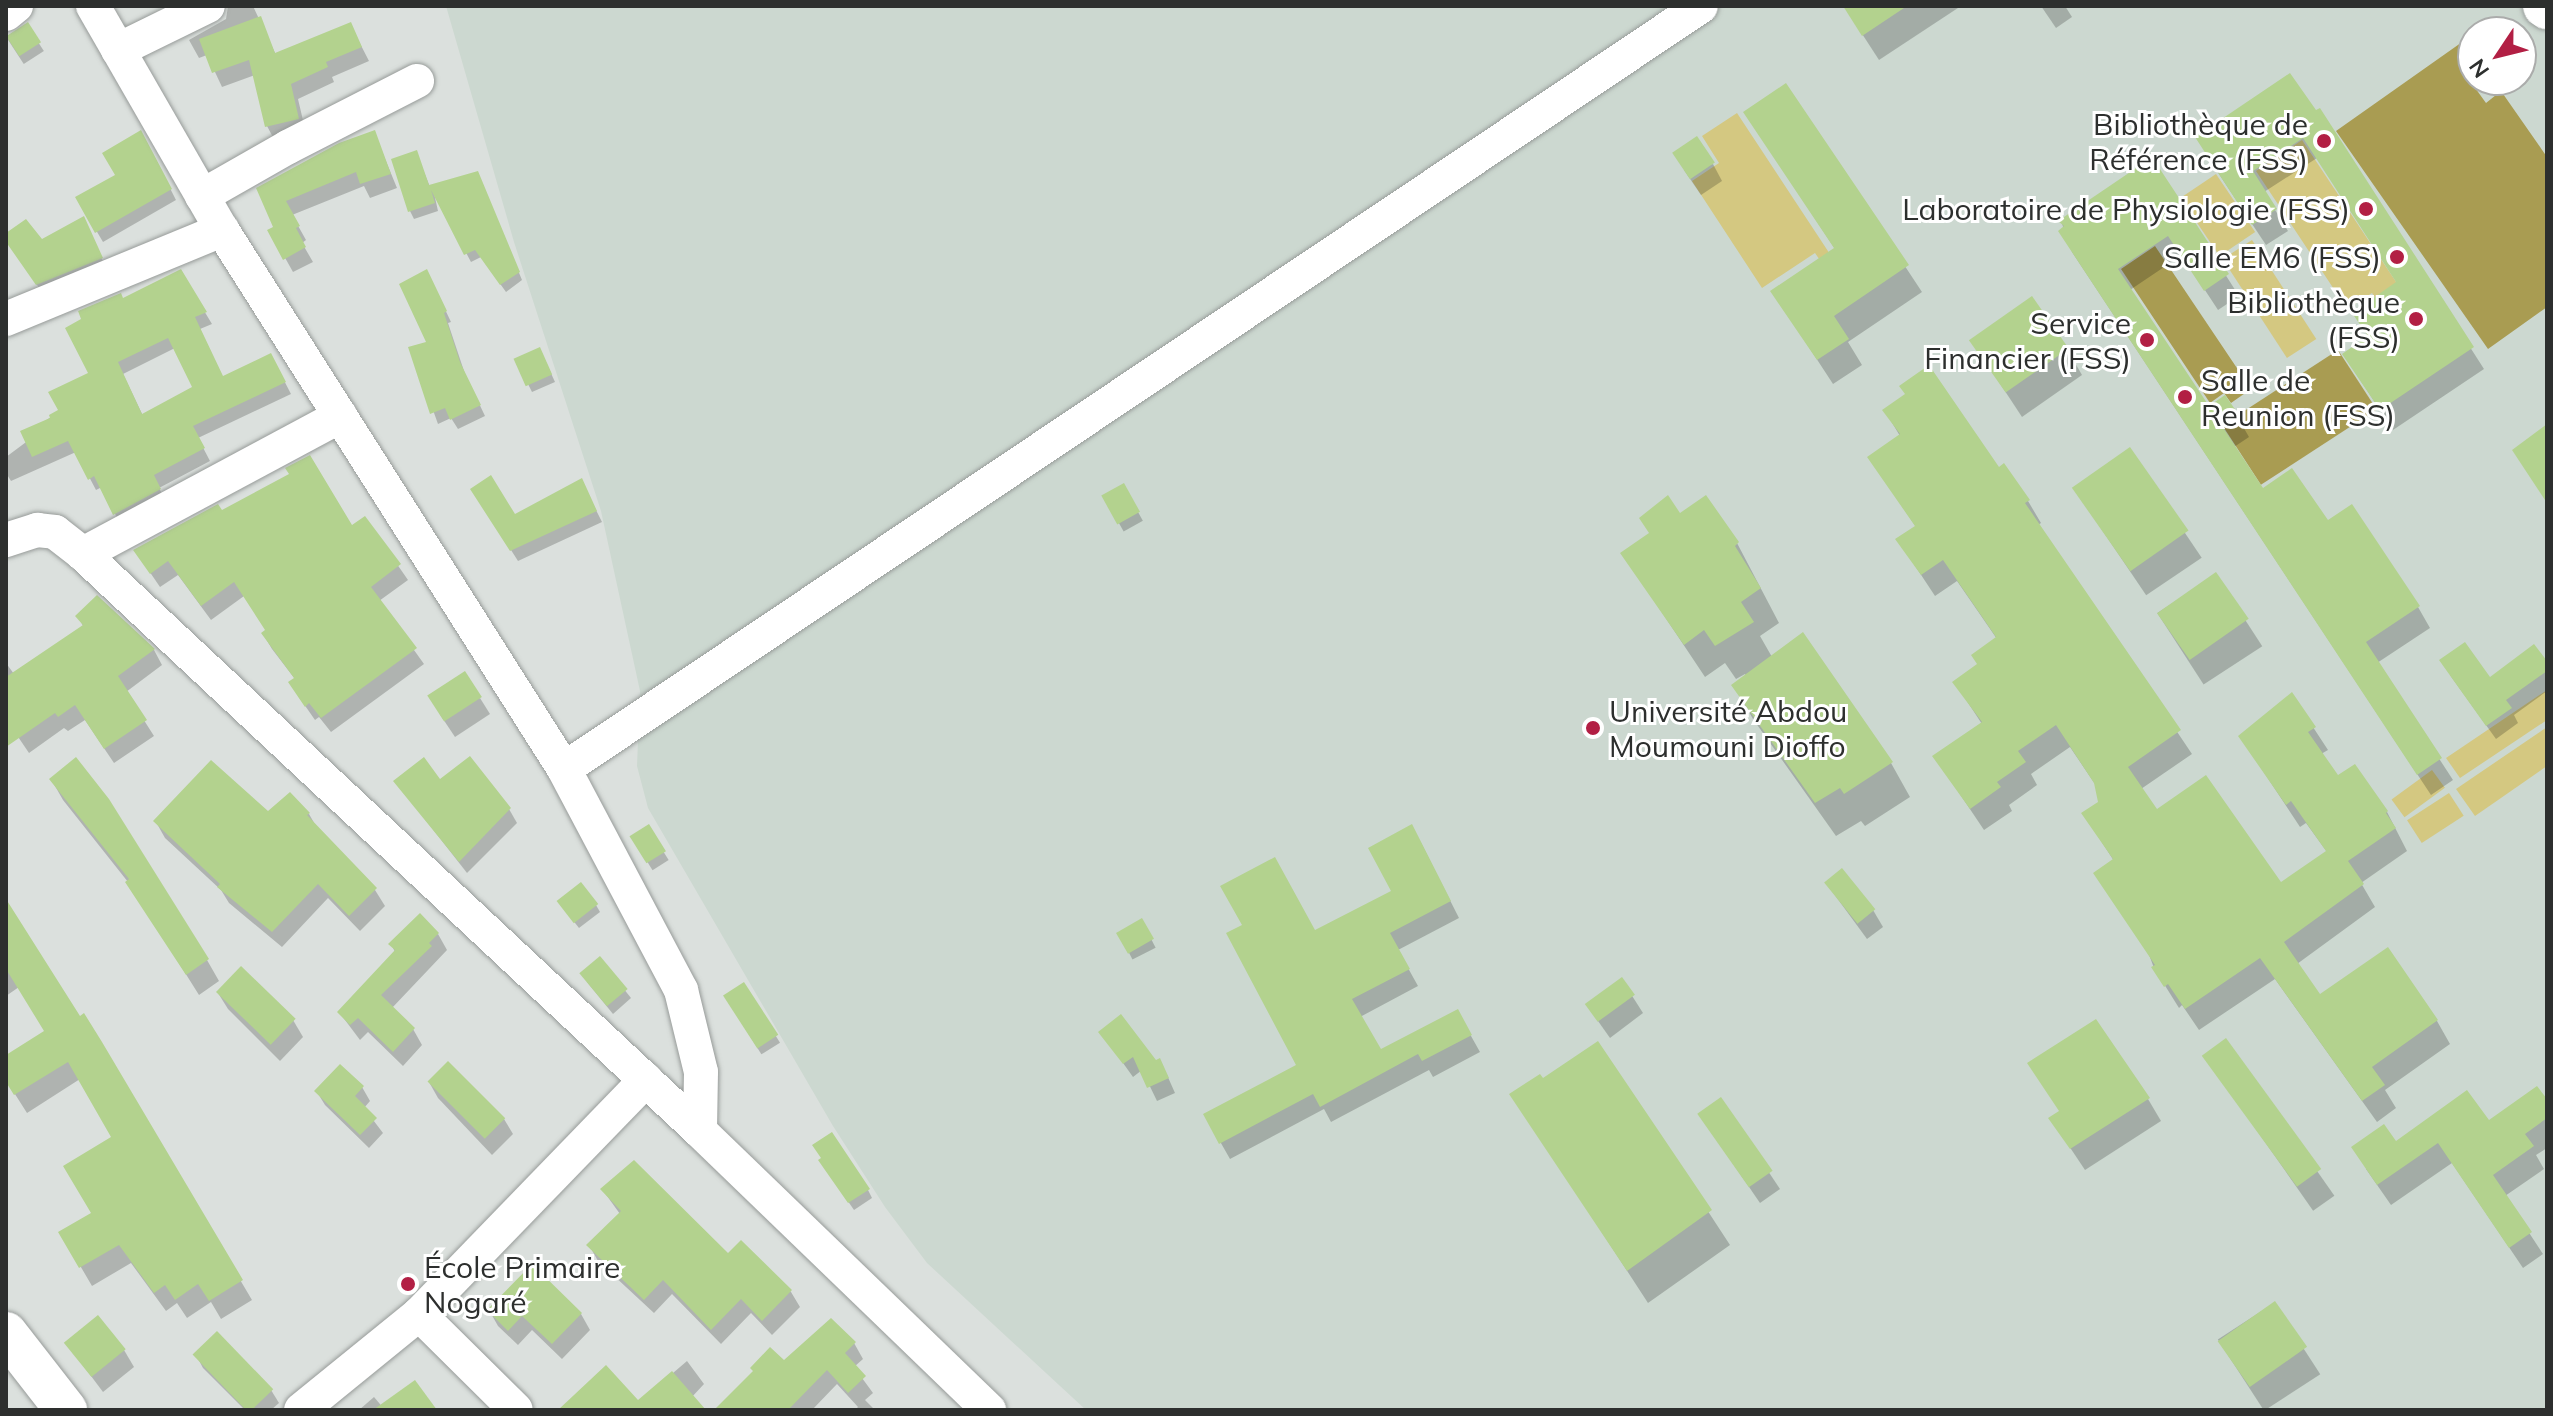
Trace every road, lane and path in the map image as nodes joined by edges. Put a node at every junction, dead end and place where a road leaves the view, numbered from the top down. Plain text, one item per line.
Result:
1 (16, 6) edge
2 (93, 6) edge
3 (208, 6) edge
4 (1701, 6) edge
5 (6, 14) edge
6 (118, 50) junction
7 (417, 81) dead end
8 (202, 196) junction
9 (222, 230) junction
10 (6, 319) edge
11 (340, 416) junction
12 (6, 540) edge
13 (83, 554) junction
14 (564, 769) junction
15 (646, 1080) junction
16 (700, 1131) junction
17 (419, 1314) junction
18 (6, 1333) edge
19 (66, 1410) edge
20 (301, 1410) edge
21 (516, 1410) edge
22 (989, 1410) edge

1 - 5 street
2 - 6 street
3 - 6 street
4 - 14 street
6 - 8 street
7 - 8 street
8 - 9 street
9 - 10 street
9 - 11 street
11 - 13 street
11 - 14 street
12 - 13 street
13 - 15 street
14 - 16 street
15 - 16 street
15 - 17 street
16 - 22 street
17 - 20 street
17 - 21 street
18 - 19 street

